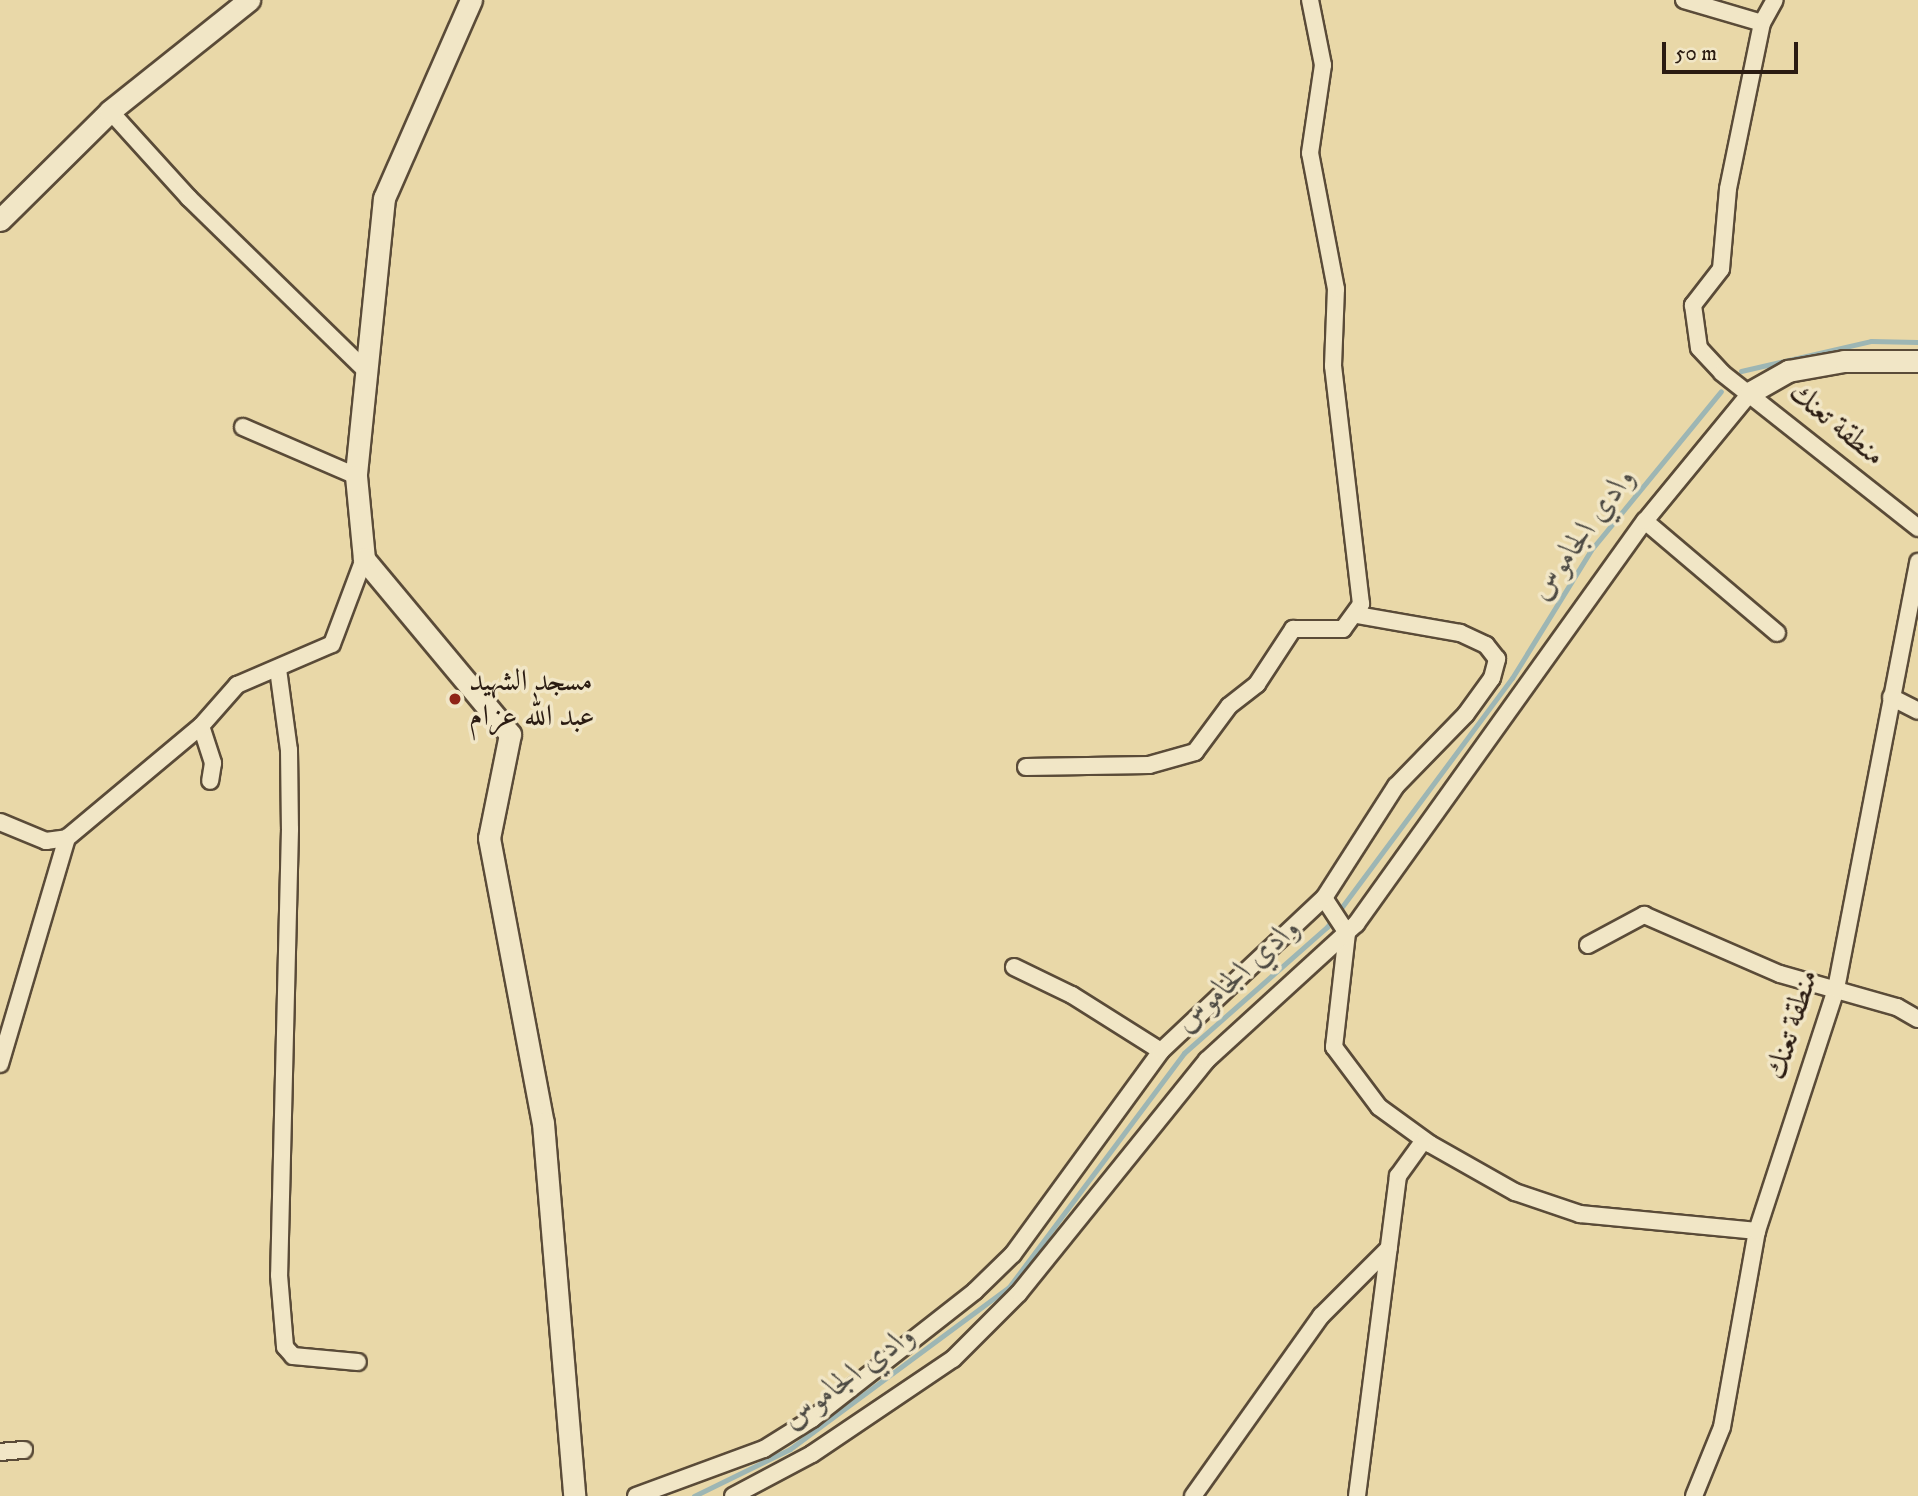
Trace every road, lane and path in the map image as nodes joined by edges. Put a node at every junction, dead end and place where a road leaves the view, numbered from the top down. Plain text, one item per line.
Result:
1 (249, 0) edge
2 (471, 0) edge
3 (1310, 0) edge
4 (1684, 0) edge
5 (1775, 0) edge
6 (1762, 23) junction
7 (110, 111) junction
8 (0, 220) edge
9 (1918, 361) edge
10 (366, 371) junction
11 (1751, 392) junction
12 (243, 427) dead end
13 (356, 477) junction
14 (1645, 521) junction
15 (1918, 528) edge
16 (364, 559) junction
17 (1918, 562) edge
18 (1357, 615) junction
19 (1777, 633) dead end
20 (278, 669) junction
21 (1891, 696) junction
22 (1918, 711) edge
23 (201, 726) junction
24 (1026, 767) dead end
25 (210, 781) dead end
26 (0, 822) edge
27 (66, 838) junction
28 (1324, 898) junction
29 (1347, 933) junction
30 (1588, 945) dead end
31 (1014, 967) dead end
32 (1836, 989) junction
33 (1918, 1019) edge
34 (1161, 1051) junction
35 (0, 1064) edge
36 (1424, 1140) junction
37 (1756, 1231) junction
38 (1388, 1248) junction
39 (358, 1362) dead end
40 (24, 1450) dead end
41 (0, 1452) edge
42 (574, 1496) edge
43 (636, 1496) edge
44 (733, 1496) edge
45 (1193, 1496) edge
46 (1357, 1496) edge
47 (1694, 1496) edge

1 - 7 street
2 - 10 street
3 - 18 street
4 - 6 street
5 - 6 street, منطقة تعنك
6 - 11 street, منطقة تعنك
7 - 8 street
7 - 10 street
9 - 11 street
10 - 13 street
11 - 14 street
11 - 15 street, منطقة تعنك
12 - 13 street
13 - 16 street
14 - 19 street
14 - 29 street
16 - 20 street
16 - 42 street
17 - 21 street, منطقة تعنك
18 - 24 street
18 - 28 street
20 - 23 street
20 - 39 street
21 - 22 street
21 - 32 street, منطقة تعنك
23 - 25 street
23 - 27 street
26 - 27 street
27 - 35 street
28 - 29 street
28 - 34 street
29 - 36 street
29 - 44 street
30 - 32 street
31 - 34 street
32 - 33 street
32 - 37 street, منطقة تعنك
34 - 43 street
36 - 37 street
36 - 38 street
37 - 47 street, منطقة تعنك
38 - 45 street
38 - 46 street
40 - 41 street

